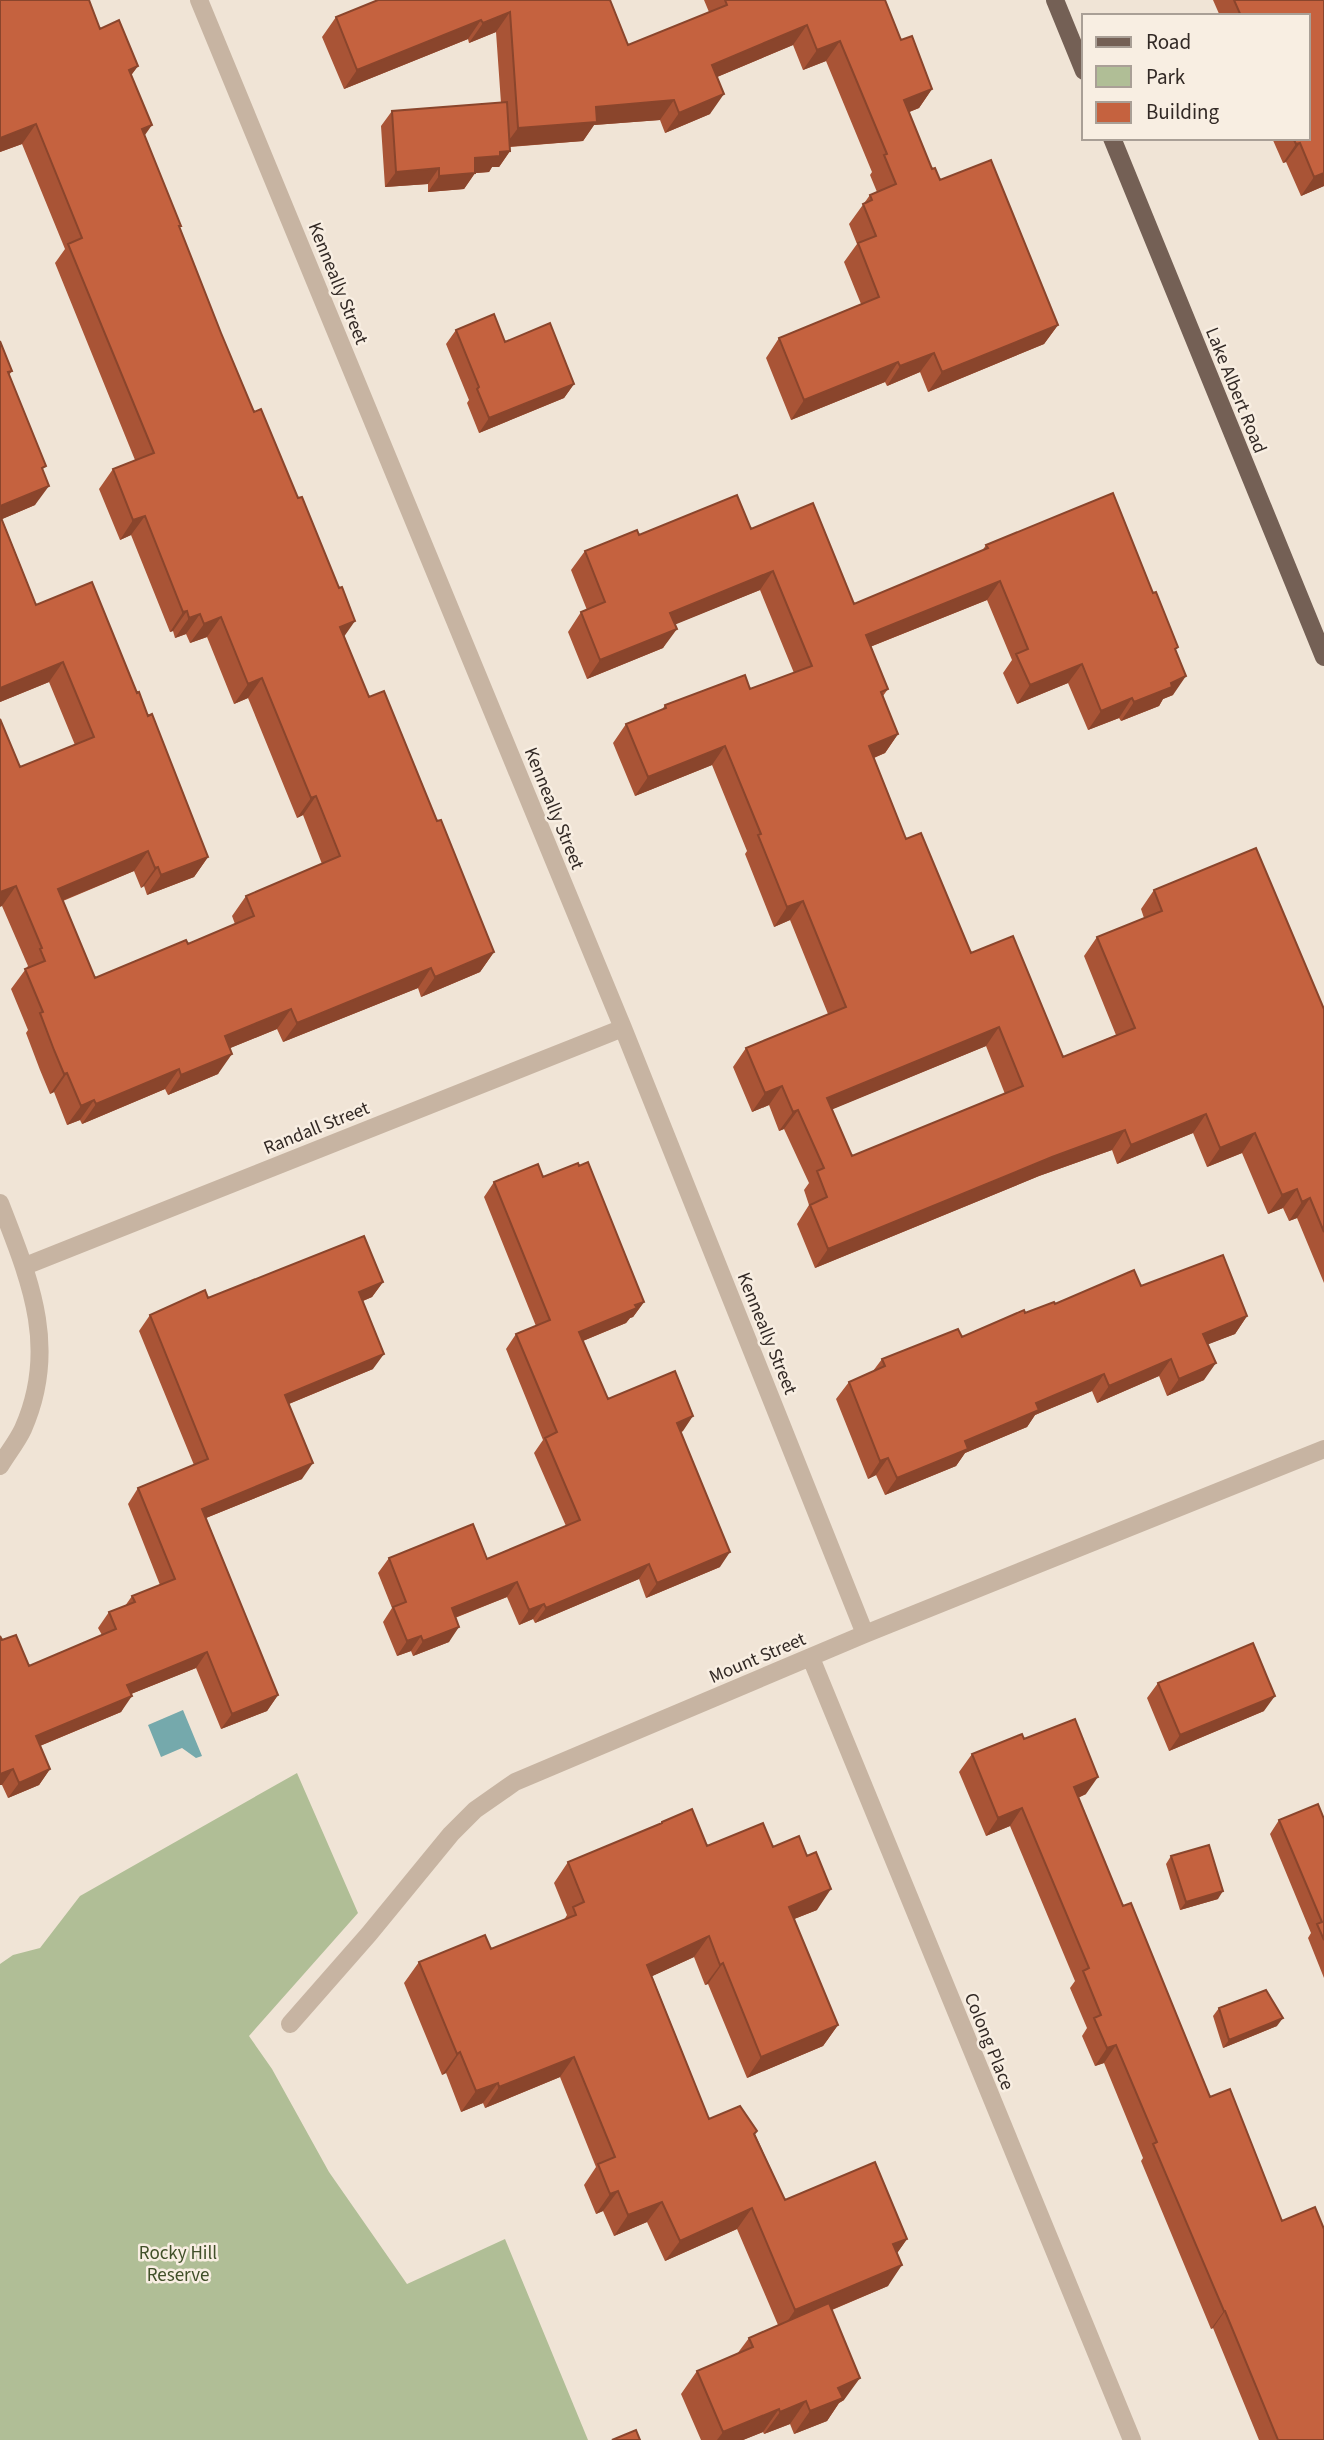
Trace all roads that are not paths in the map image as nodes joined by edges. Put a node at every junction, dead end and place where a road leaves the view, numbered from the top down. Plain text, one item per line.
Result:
1 (199, 0) edge
2 (1055, 0) edge
3 (1082, 66) edge
4 (1113, 140) edge
5 (1324, 657) edge
6 (623, 1028) junction
7 (0, 1203) edge
8 (25, 1266) junction
9 (1324, 1450) edge
10 (0, 1466) edge
11 (865, 1634) junction
12 (811, 1658) junction
13 (289, 2024) dead end
14 (1132, 2440) edge

1 - 6 street, Kenneally Street
2 - 3 main road
4 - 5 main road, Lake Albert Road
6 - 8 street, Randall Street
6 - 11 street, Kenneally Street
7 - 8 street
8 - 10 street
9 - 11 street, Mount Street
11 - 12 street, Mount Street
12 - 13 street, Mount Street
12 - 14 street, Colong Place

